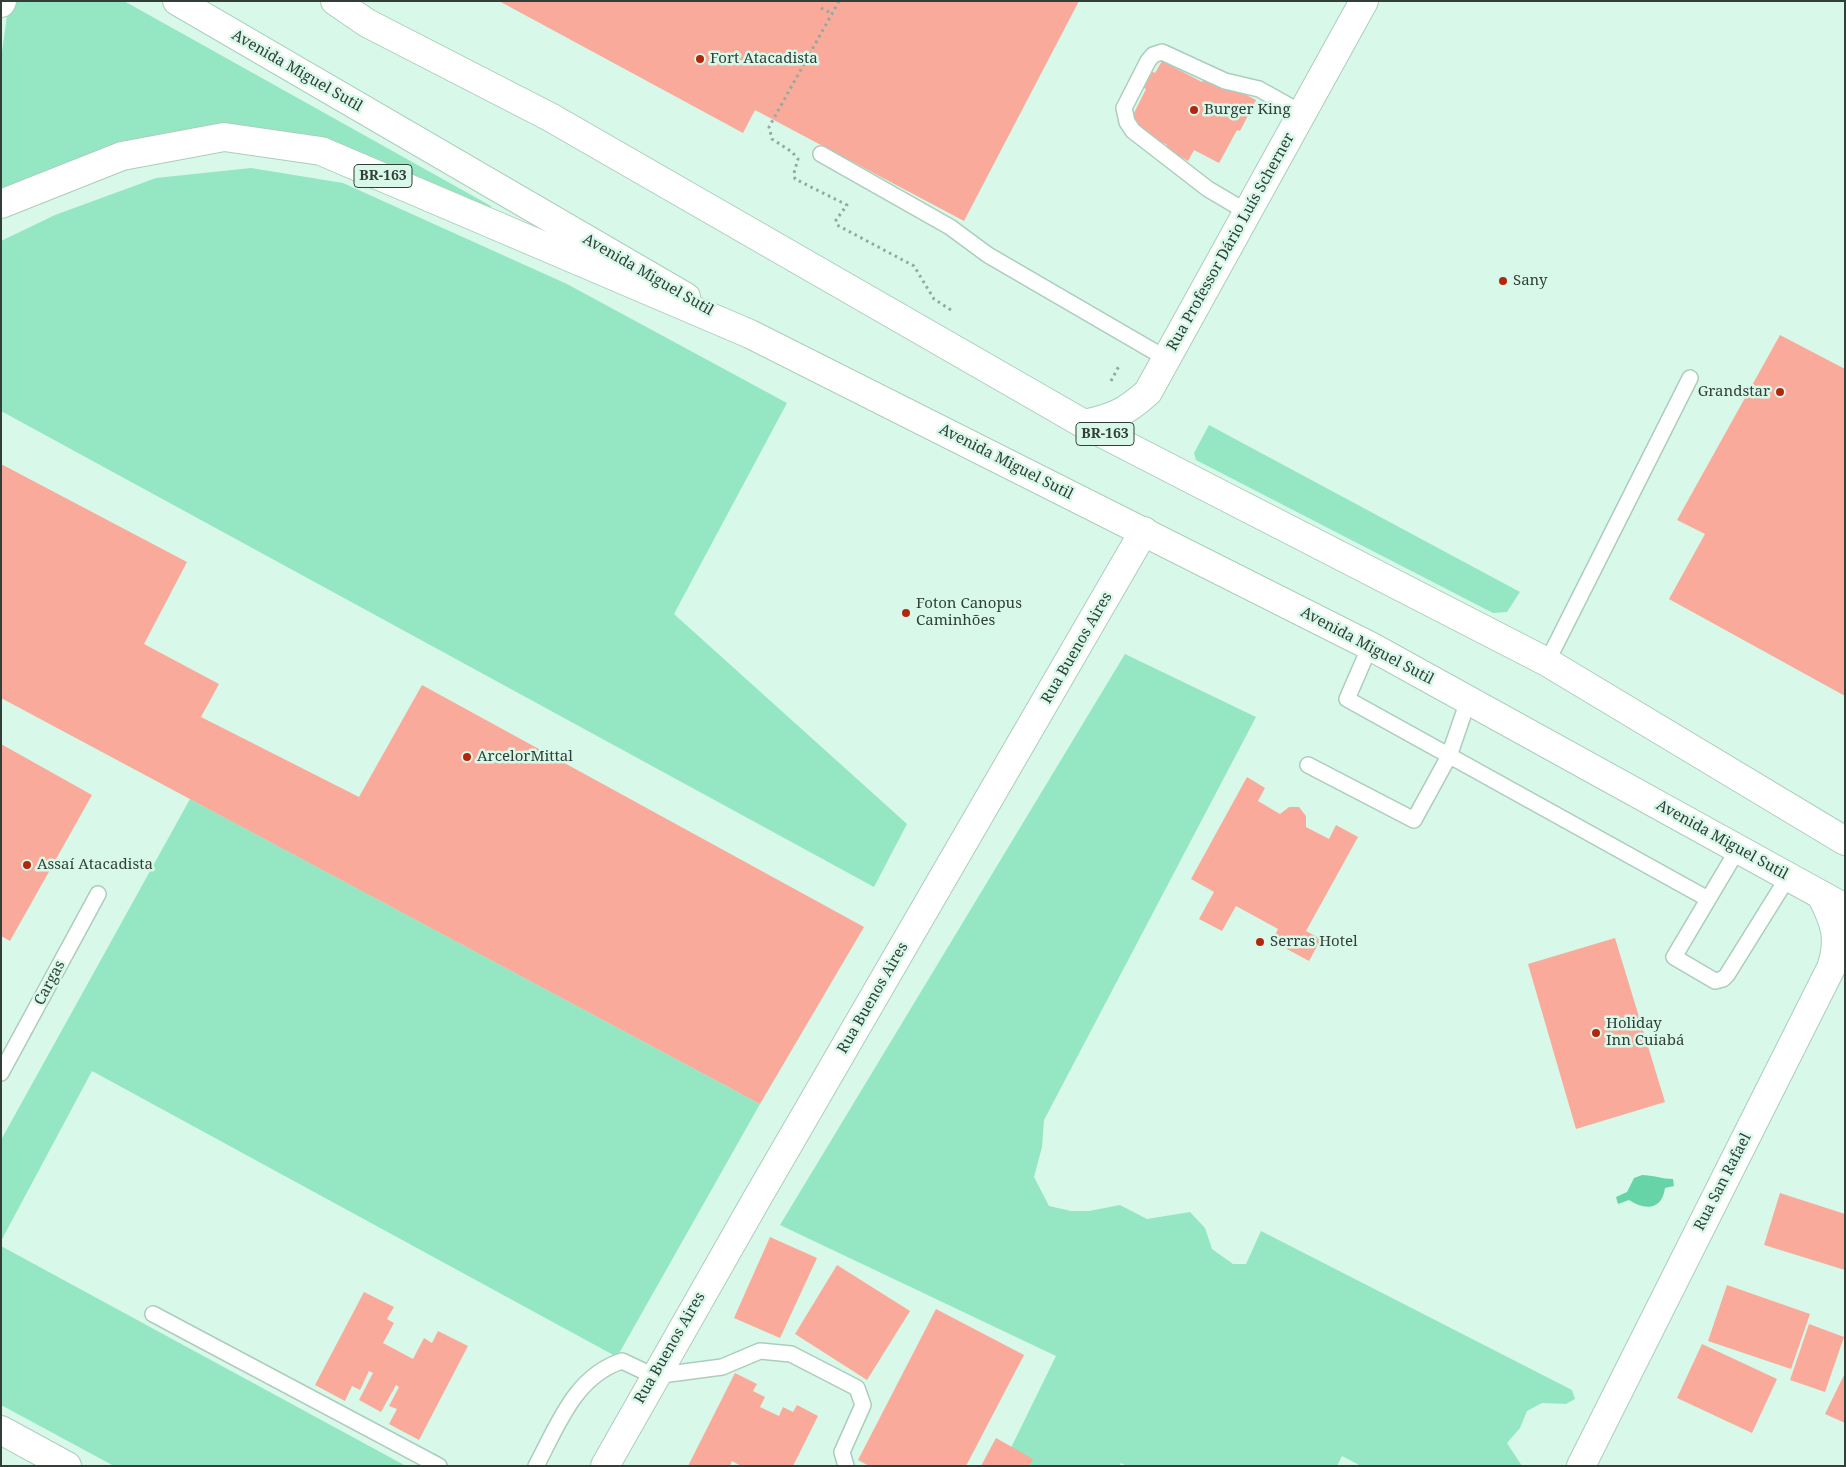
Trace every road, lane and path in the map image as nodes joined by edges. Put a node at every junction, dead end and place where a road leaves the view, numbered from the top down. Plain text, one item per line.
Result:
1 (176, 1) edge
2 (325, 1) edge
3 (335, 1) edge
4 (839, 1) edge
5 (1364, 1) edge
6 (821, 8) dead end
7 (832, 14) junction
8 (367, 23) junction
9 (1302, 113) junction
10 (821, 154) dead end
11 (1, 204) edge
12 (1247, 212) junction
13 (958, 314) dead end
14 (750, 334) junction
15 (1167, 358) junction
16 (1119, 366) dead end
17 (1690, 378) dead end
18 (1108, 387) dead end
19 (1084, 424) junction
20 (1144, 531) junction
21 (1370, 646) junction
22 (1547, 662) junction
23 (1468, 700) junction
24 (1449, 756) junction
25 (1308, 765) dead end
26 (1845, 841) edge
27 (1738, 849) junction
28 (1788, 876) junction
29 (98, 894) dead end
30 (1708, 899) junction
31 (1833, 901) edge
32 (1, 1073) edge
33 (153, 1314) dead end
34 (654, 1376) junction
35 (1, 1430) edge
36 (67, 1466) edge
37 (439, 1466) edge
38 (536, 1466) edge
39 (605, 1466) edge
40 (846, 1466) edge
41 (1581, 1466) edge

1 - 14 main road, Avenida Miguel Sutil
2 - 8 main road, BR-163
3 - 8 main road
4 - 7 path
5 - 9 main road, Rua Professor Dário Luís Scherner
6 - 7 path
7 - 13 path
8 - 19 main road, BR-163
9 - 12 main road, Rua Professor Dário Luís Scherner
9 - 12 lane
10 - 15 lane
11 - 14 main road, BR-163
12 - 15 main road, Rua Professor Dário Luís Scherner
14 - 20 main road, Avenida Miguel Sutil / BR-163
15 - 19 main road, Rua Professor Dário Luís Scherner
16 - 18 path
17 - 22 lane
19 - 22 main road, BR-163
20 - 21 main road, Avenida Miguel Sutil / BR-163
20 - 34 main road, Rua Buenos Aires
21 - 23 main road, Avenida Miguel Sutil / BR-163
21 - 24 lane
22 - 26 main road, BR-163
23 - 24 lane
23 - 27 main road, Avenida Miguel Sutil / BR-163
24 - 25 lane
24 - 30 lane
27 - 28 main road, Avenida Miguel Sutil / BR-163
27 - 30 lane
28 - 30 lane
28 - 31 main road, Avenida Miguel Sutil / BR-163
29 - 32 lane, Cargas
31 - 41 main road, Rua San Rafael
33 - 37 lane
34 - 38 lane
34 - 39 main road, Rua Buenos Aires
34 - 40 lane
35 - 36 main road

